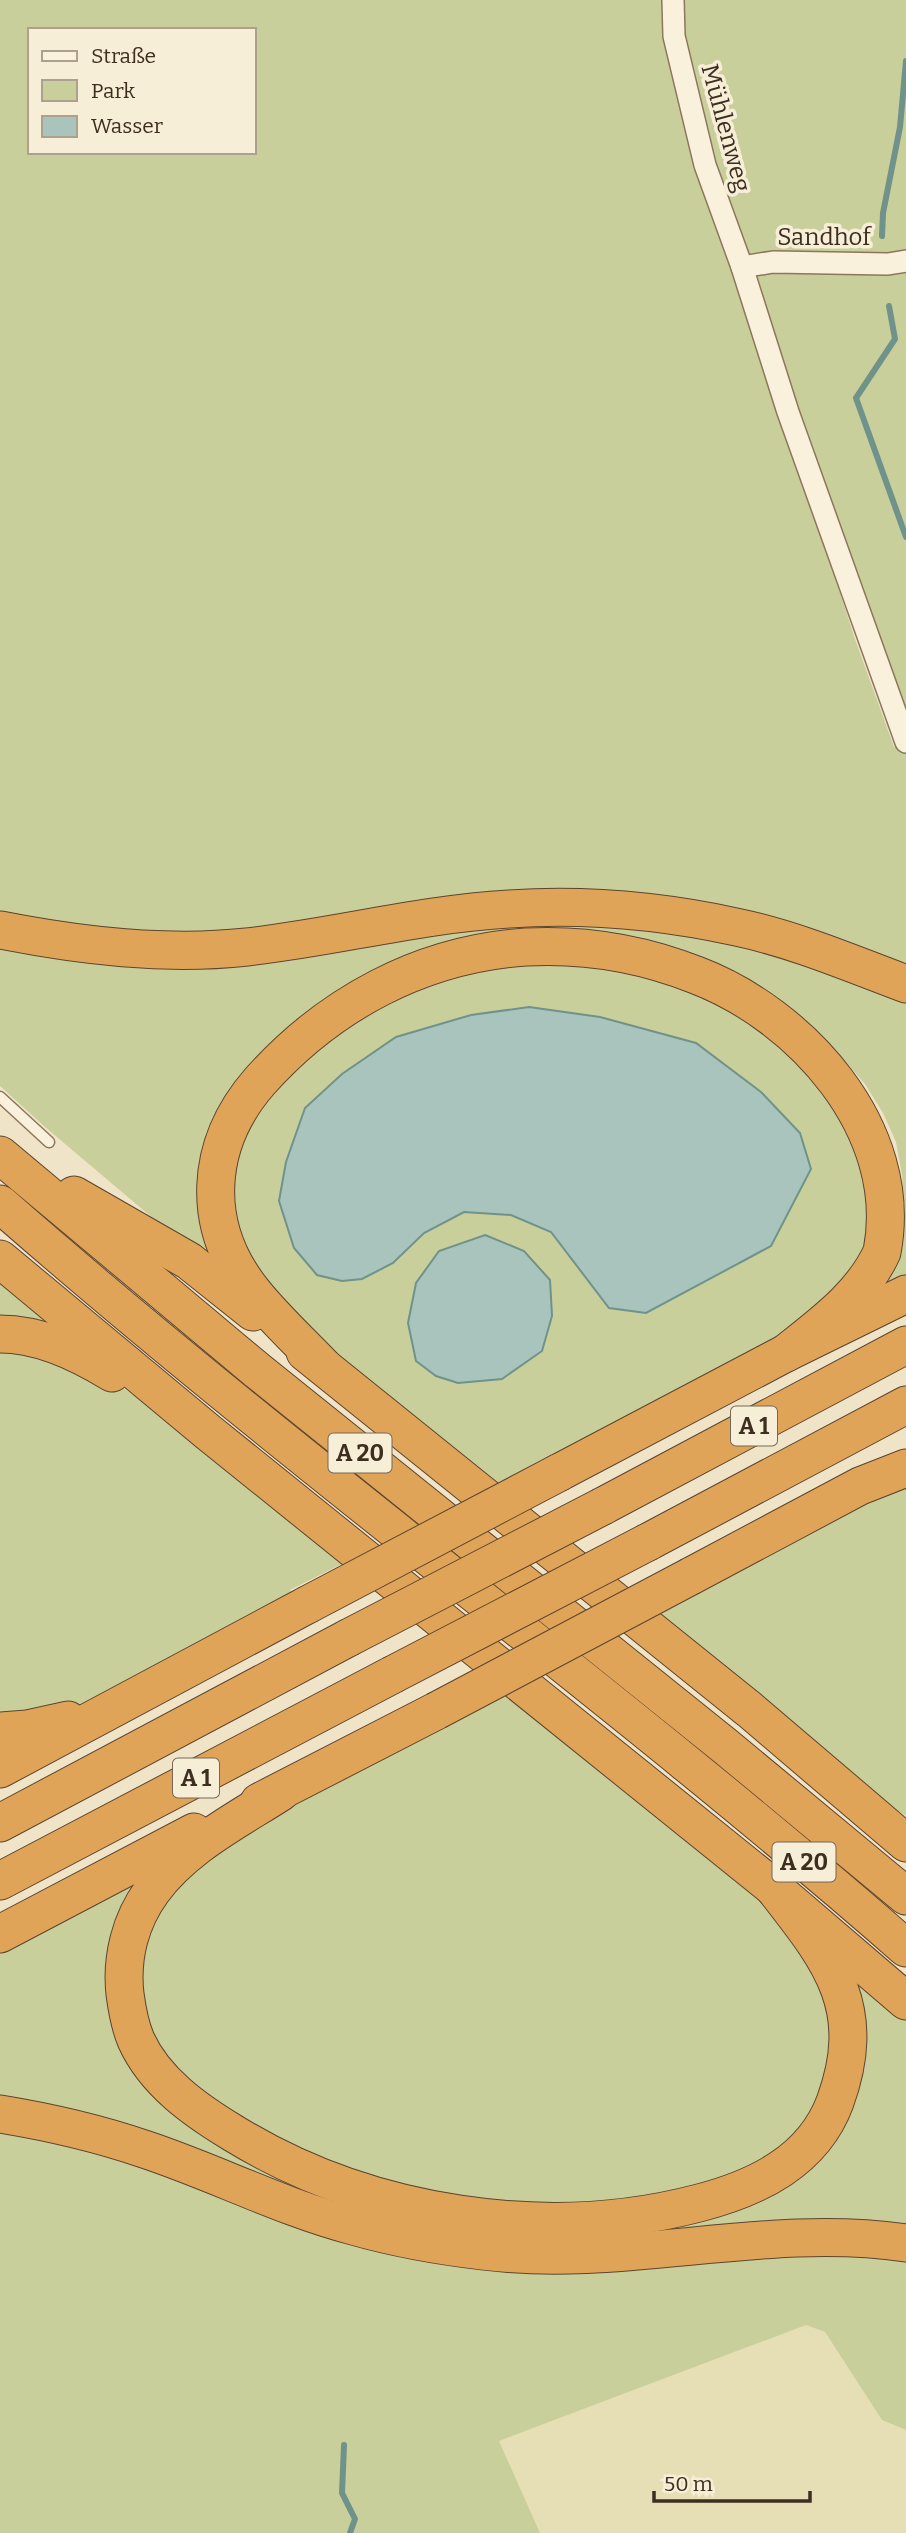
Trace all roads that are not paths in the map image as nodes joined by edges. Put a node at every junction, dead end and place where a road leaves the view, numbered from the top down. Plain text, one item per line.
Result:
1 (673, 0) edge
2 (906, 261) edge
3 (742, 267) junction
4 (906, 742) edge
5 (0, 930) edge
6 (906, 984) edge
7 (0, 1097) edge
8 (49, 1142) dead end
9 (0, 1154) edge
10 (0, 1204) edge
11 (0, 1259) edge
12 (906, 1294) edge
13 (0, 1334) edge
14 (906, 1345) edge
15 (786, 1353) junction
16 (323, 1366) junction
17 (906, 1405) edge
18 (208, 1432) junction
19 (906, 1457) edge
20 (906, 1468) edge
21 (860, 1486) junction
22 (113, 1707) junction
23 (0, 1731) edge
24 (0, 1769) edge
25 (835, 1781) junction
26 (281, 1792) junction
27 (0, 1823) edge
28 (906, 1825) edge
29 (906, 1843) edge
30 (0, 1881) edge
31 (773, 1887) junction
32 (906, 1896) edge
33 (0, 1934) edge
34 (906, 1948) edge
35 (906, 2001) edge
36 (0, 2114) edge
37 (906, 2243) edge

1 - 3 street, Mühlenweg
2 - 3 street, Sandhof
3 - 4 street, Mühlenweg
5 - 6 highway
7 - 8 lane
9 - 16 highway
9 - 32 highway, A 20
10 - 34 highway, A 20
11 - 18 highway
12 - 15 highway
13 - 18 highway
14 - 27 highway, A 1, bridge
15 - 16 highway
15 - 22 highway, bridge
16 - 25 highway
17 - 30 highway, A 1, bridge
18 - 31 highway
19 - 21 highway
20 - 21 highway
21 - 26 highway, bridge
22 - 23 highway
22 - 24 highway
25 - 28 highway
25 - 29 highway
26 - 31 highway
26 - 33 highway
31 - 35 highway
36 - 37 highway

